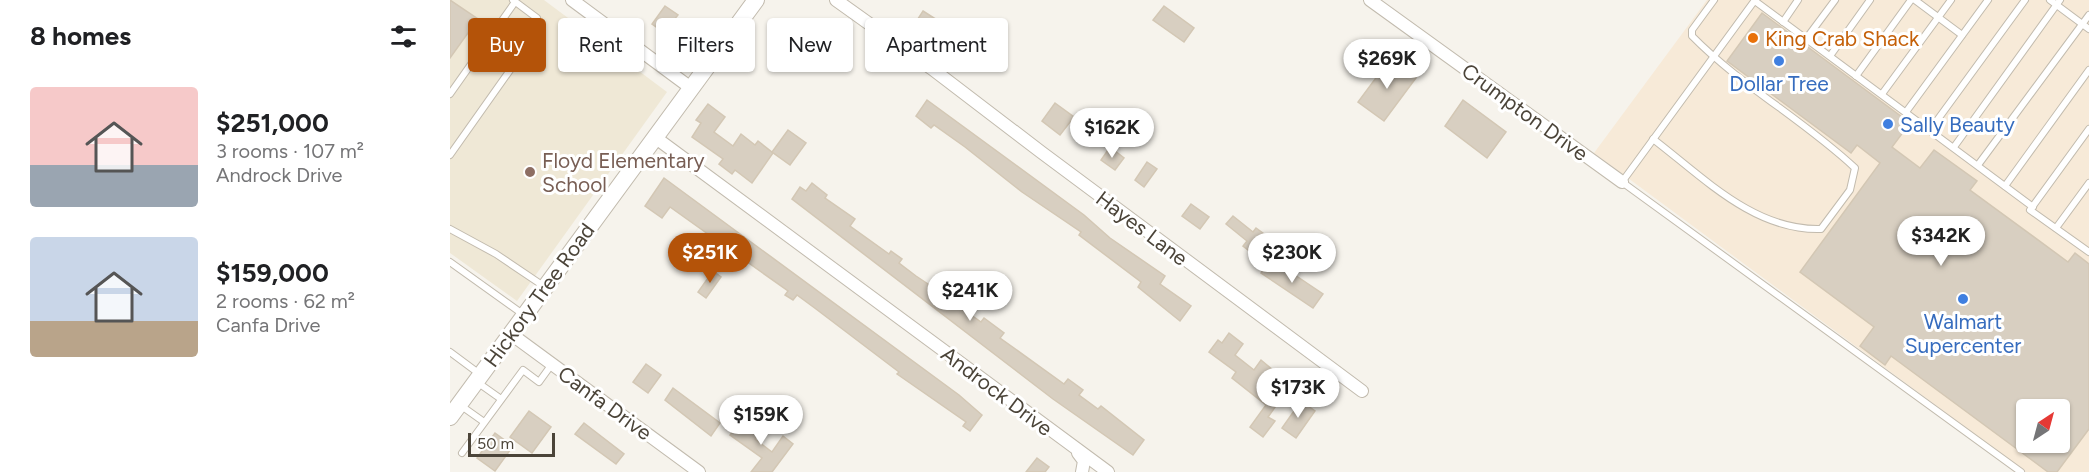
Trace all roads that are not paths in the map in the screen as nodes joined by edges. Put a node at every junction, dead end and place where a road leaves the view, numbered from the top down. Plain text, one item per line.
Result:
1 (572, 0) edge
2 (756, 0) edge
3 (836, 0) edge
4 (1370, 0) edge
5 (1714, 0) edge
6 (1798, 0) edge
7 (1835, 0) edge
8 (1870, 0) edge
9 (1913, 0) edge
10 (1951, 0) edge
11 (1988, 0) edge
12 (2025, 0) edge
13 (2050, 0) edge
14 (514, 1) edge
15 (1755, 1) edge
16 (2059, 3) edge
17 (2089, 15) edge
18 (1938, 17) junction
19 (1782, 22) junction
20 (2083, 24) junction
21 (2089, 29) edge
22 (1962, 35) junction
23 (1806, 39) junction
24 (1830, 56) junction
25 (1712, 57) junction
26 (2089, 70) edge
27 (1856, 75) junction
28 (691, 88) junction
29 (450, 94) edge
30 (1882, 94) junction
31 (1906, 112) junction
32 (2089, 129) edge
33 (1930, 130) junction
34 (656, 138) junction
35 (1653, 139) junction
36 (1954, 147) junction
37 (450, 155) edge
38 (1978, 165) junction
39 (1622, 182) junction
40 (2089, 183) edge
41 (2005, 186) junction
42 (2033, 207) junction
43 (450, 228) edge
44 (2056, 228) junction
45 (2089, 240) edge
46 (2086, 250) edge
47 (450, 262) edge
48 (545, 287) junction
49 (525, 316) junction
50 (511, 334) junction
51 (450, 352) edge
52 (552, 364) junction
53 (478, 378) junction
54 (1362, 391) dead end
55 (501, 399) junction
56 (454, 407) edge
57 (484, 422) junction
58 (1078, 452) junction
59 (462, 453) dead end
60 (699, 472) edge
61 (1082, 472) edge
62 (1108, 472) edge
63 (2021, 472) edge

1 - 28 street
2 - 28 street, Hickory Tree Road
3 - 54 street, Hayes Lane
4 - 39 street, Crumpton Drive
5 - 25 lane
6 - 19 lane
7 - 23 lane
8 - 24 lane
9 - 18 lane
9 - 27 lane
10 - 18 lane
11 - 22 lane
12 - 33 lane
13 - 16 lane
14 - 29 lane
14 - 37 lane
15 - 19 lane
15 - 25 lane
16 - 20 lane
16 - 36 lane
17 - 20 lane
18 - 22 lane
18 - 30 lane
19 - 23 lane
20 - 21 lane
20 - 38 lane
22 - 31 lane
23 - 24 lane
24 - 27 lane
25 - 35 lane
25 - 35 lane
26 - 41 lane
27 - 30 lane
28 - 34 street, Hickory Tree Road
30 - 31 lane
31 - 33 lane
32 - 42 lane
33 - 36 lane
34 - 48 street, Hickory Tree Road
34 - 58 street, Androck Drive
35 - 39 lane
36 - 38 lane
38 - 41 lane
39 - 63 lane
40 - 44 lane
41 - 42 lane
42 - 44 lane
43 - 48 lane
44 - 46 lane
45 - 46 lane
47 - 49 lane
48 - 49 street, Hickory Tree Road
49 - 50 street, Hickory Tree Road
50 - 52 street, Canfa Drive
50 - 53 street, Hickory Tree Road
51 - 53 lane
52 - 55 lane
52 - 60 street, Canfa Drive
53 - 55 lane
53 - 56 street, Hickory Tree Road
55 - 57 lane
56 - 57 lane
57 - 59 lane
58 - 61 street
58 - 62 street, Androck Drive

